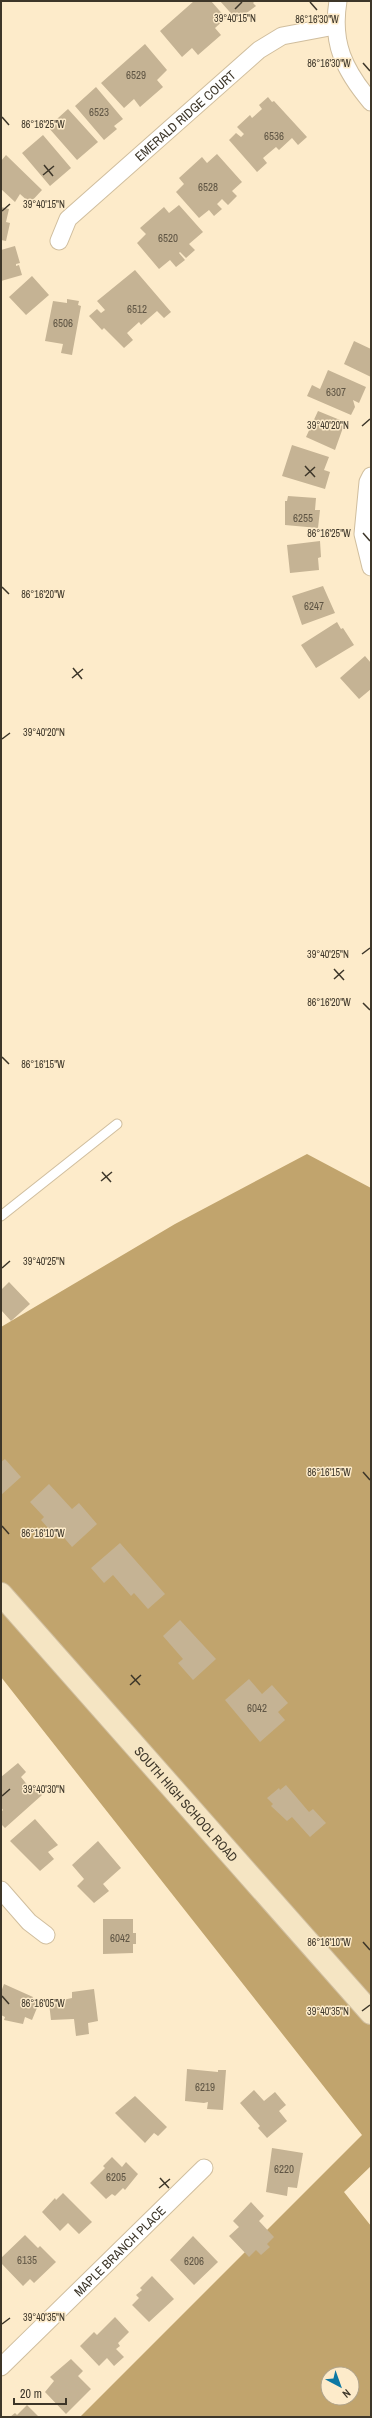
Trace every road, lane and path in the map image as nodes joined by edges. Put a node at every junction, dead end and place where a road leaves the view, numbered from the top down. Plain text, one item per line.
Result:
1 (338, 1) edge
2 (335, 26) junction
3 (371, 102) edge
4 (59, 241) dead end
5 (371, 476) edge
6 (371, 567) edge
7 (117, 1124) dead end
8 (1, 1216) edge
9 (1, 1594) edge
10 (1, 1890) edge
11 (46, 1936) dead end
12 (371, 2013) edge
13 (204, 2168) dead end
14 (1, 2367) edge

1 - 2 street
2 - 3 street
2 - 4 street, EMERALD RIDGE COURT
5 - 6 street
7 - 8 lane
9 - 12 main road, SOUTH HIGH SCHOOL ROAD
10 - 11 street
13 - 14 street, MAPLE BRANCH PLACE

